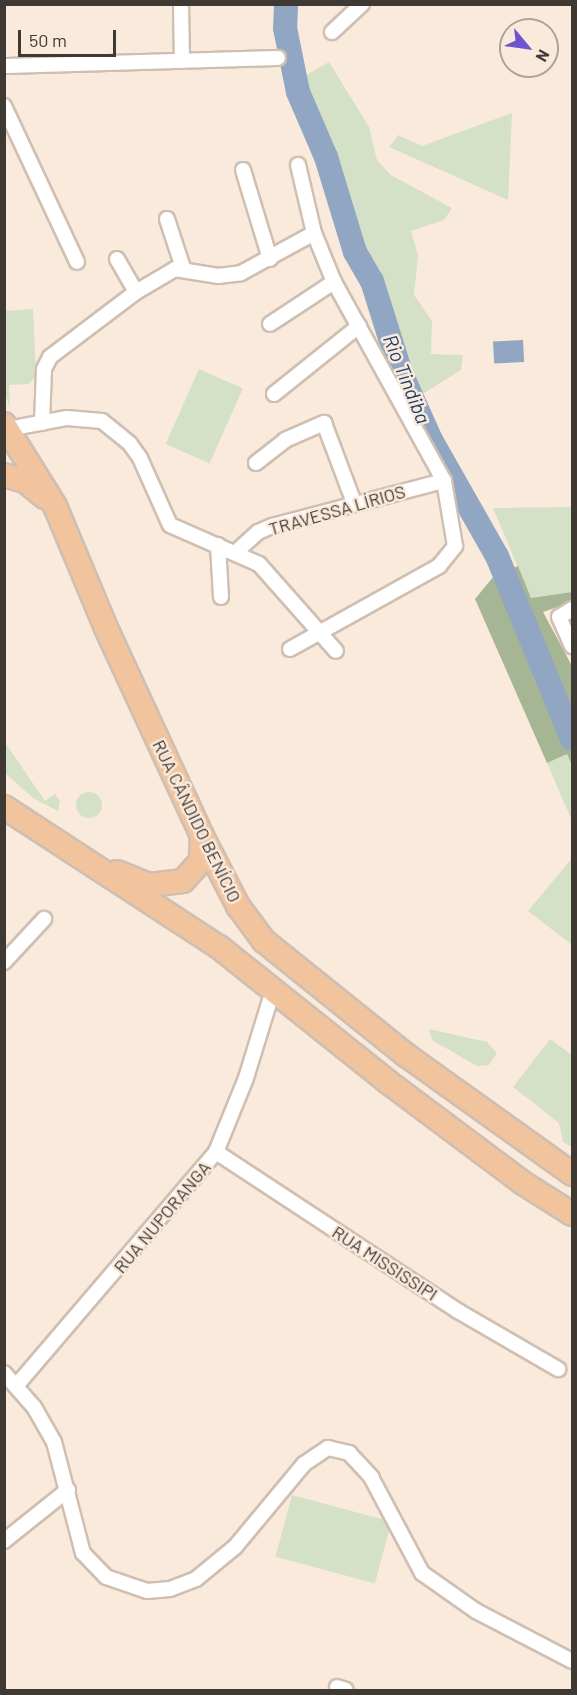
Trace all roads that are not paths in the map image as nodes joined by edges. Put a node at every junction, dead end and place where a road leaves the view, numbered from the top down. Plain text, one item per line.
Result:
1 (181, 4) edge
2 (362, 4) edge
3 (332, 32) dead end
4 (278, 58) dead end
5 (182, 61) junction
6 (4, 66) edge
7 (4, 106) edge
8 (298, 165) dead end
9 (243, 170) dead end
10 (167, 219) dead end
11 (314, 233) junction
12 (117, 259) dead end
13 (270, 259) junction
14 (77, 262) dead end
15 (183, 268) junction
16 (334, 282) junction
17 (136, 292) junction
18 (270, 324) dead end
19 (359, 326) junction
20 (274, 394) dead end
21 (42, 423) junction
22 (6, 427) edge
23 (256, 463) dead end
24 (4, 475) edge
25 (444, 481) junction
26 (354, 503) junction
27 (55, 506) junction
28 (219, 545) junction
29 (237, 551) junction
30 (221, 597) dead end
31 (573, 609) edge
32 (320, 631) junction
33 (573, 646) edge
34 (290, 649) dead end
35 (336, 651) dead end
36 (4, 807) edge
37 (202, 836) junction
38 (72, 853) junction
39 (44, 919) dead end
40 (4, 962) edge
41 (273, 990) junction
42 (216, 1152) junction
43 (573, 1174) edge
44 (573, 1214) edge
45 (558, 1369) dead end
46 (4, 1373) edge
47 (17, 1385) junction
48 (68, 1490) junction
49 (4, 1541) edge
50 (573, 1661) edge

1 - 5 street
2 - 3 street
4 - 5 street
5 - 6 street
7 - 14 street
8 - 11 street
9 - 13 street
10 - 15 street
11 - 13 street
11 - 16 street
12 - 17 street
13 - 15 street
15 - 17 street
16 - 18 street
16 - 19 street
17 - 21 street
19 - 20 street
19 - 25 street
21 - 22 street
21 - 28 street
22 - 27 main road, RUA CÂNDIDO BENÍCIO
23 - 26 street
24 - 27 main road
25 - 26 street, TRAVESSA LÍRIOS
25 - 32 street
26 - 29 street, TRAVESSA LÍRIOS
27 - 37 main road, RUA CÂNDIDO BENÍCIO
28 - 29 street
28 - 30 street
29 - 32 street
31 - 33 street
32 - 34 street
32 - 35 street
36 - 38 main road
37 - 38 main road
37 - 43 main road, RUA CÂNDIDO BENÍCIO
38 - 41 main road
39 - 40 street
41 - 42 street, RUA NUPORANGA
41 - 44 main road
42 - 45 street, RUA MISSISSIPI
42 - 47 street, RUA NUPORANGA
46 - 47 street
47 - 48 street
48 - 49 street
48 - 50 street

